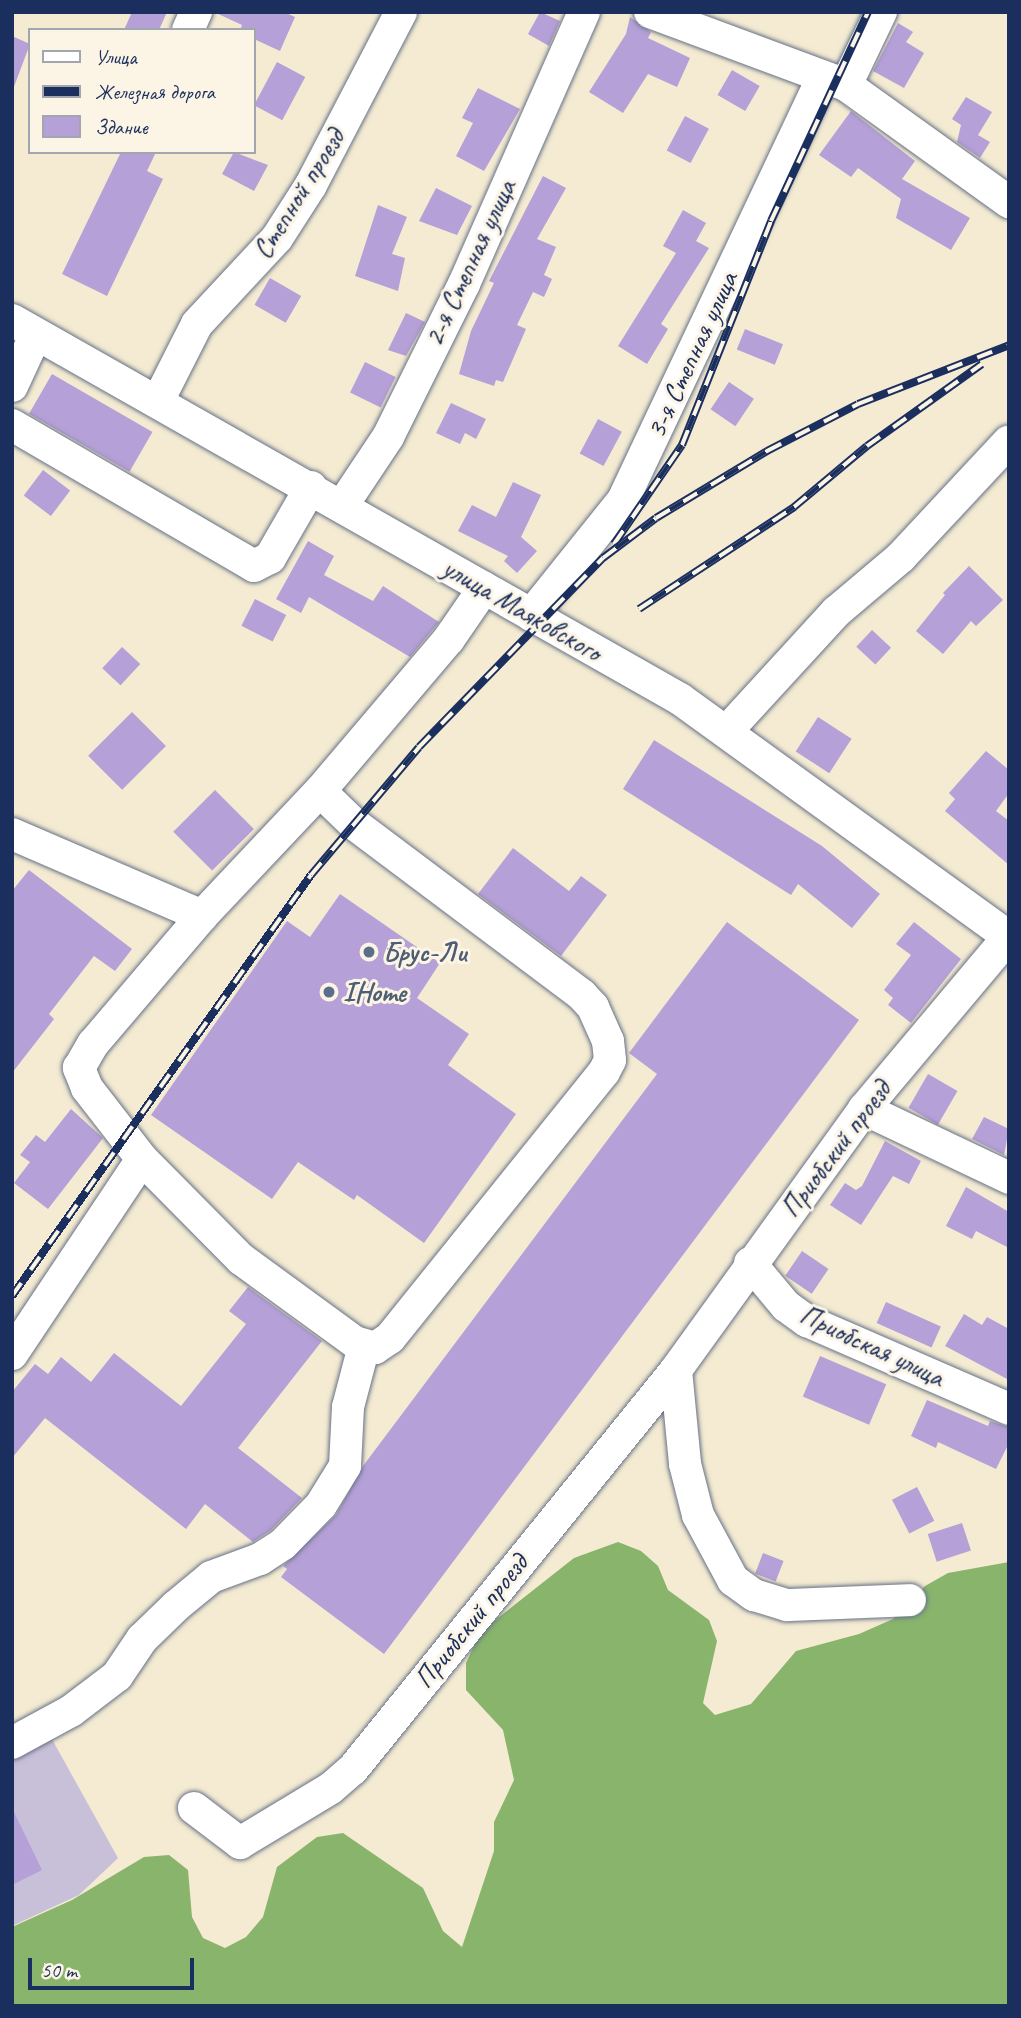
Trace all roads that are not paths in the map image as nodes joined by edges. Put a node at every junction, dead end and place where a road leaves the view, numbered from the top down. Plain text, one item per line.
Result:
1 (196, 12) edge
2 (401, 12) edge
3 (584, 12) edge
4 (650, 12) edge
5 (881, 12) edge
6 (189, 28) edge
7 (834, 81) junction
8 (1009, 202) edge
9 (24, 327) edge
10 (12, 386) edge
11 (159, 400) junction
12 (12, 425) edge
13 (1009, 441) edge
14 (311, 487) junction
15 (342, 506) junction
16 (484, 588) junction
17 (531, 615) junction
18 (726, 732) junction
19 (320, 791) junction
20 (12, 834) edge
21 (202, 916) junction
22 (1008, 936) edge
23 (864, 1109) junction
24 (142, 1159) junction
25 (1009, 1178) edge
26 (750, 1263) junction
27 (364, 1346) junction
28 (12, 1354) edge
29 (676, 1370) junction
30 (1009, 1409) edge
31 (910, 1600) dead end
32 (12, 1743) edge
33 (194, 1808) dead end

1 - 6 street
2 - 11 street, Степной проезд
3 - 15 street, 2-я Степная улица
4 - 7 street
5 - 7 street, 3-я Степная улица
7 - 8 street
7 - 17 street, 3-я Степная улица
9 - 10 street
9 - 11 street, улица Маяковского
11 - 14 street, улица Маяковского
12 - 14 street
13 - 18 street
14 - 15 street, улица Маяковского
15 - 16 street, улица Маяковского
16 - 17 street, улица Маяковского
16 - 19 street
17 - 18 street, улица Маяковского
18 - 22 street, улица Маяковского
19 - 21 street
19 - 27 street
20 - 21 street
21 - 24 street
22 - 23 street, Приобский проезд
23 - 25 street
23 - 26 street, Приобский проезд
24 - 27 street
24 - 28 street
26 - 29 street, Приобский проезд
26 - 30 street, Приобская улица
27 - 32 street
29 - 31 street
29 - 33 street, Приобский проезд

